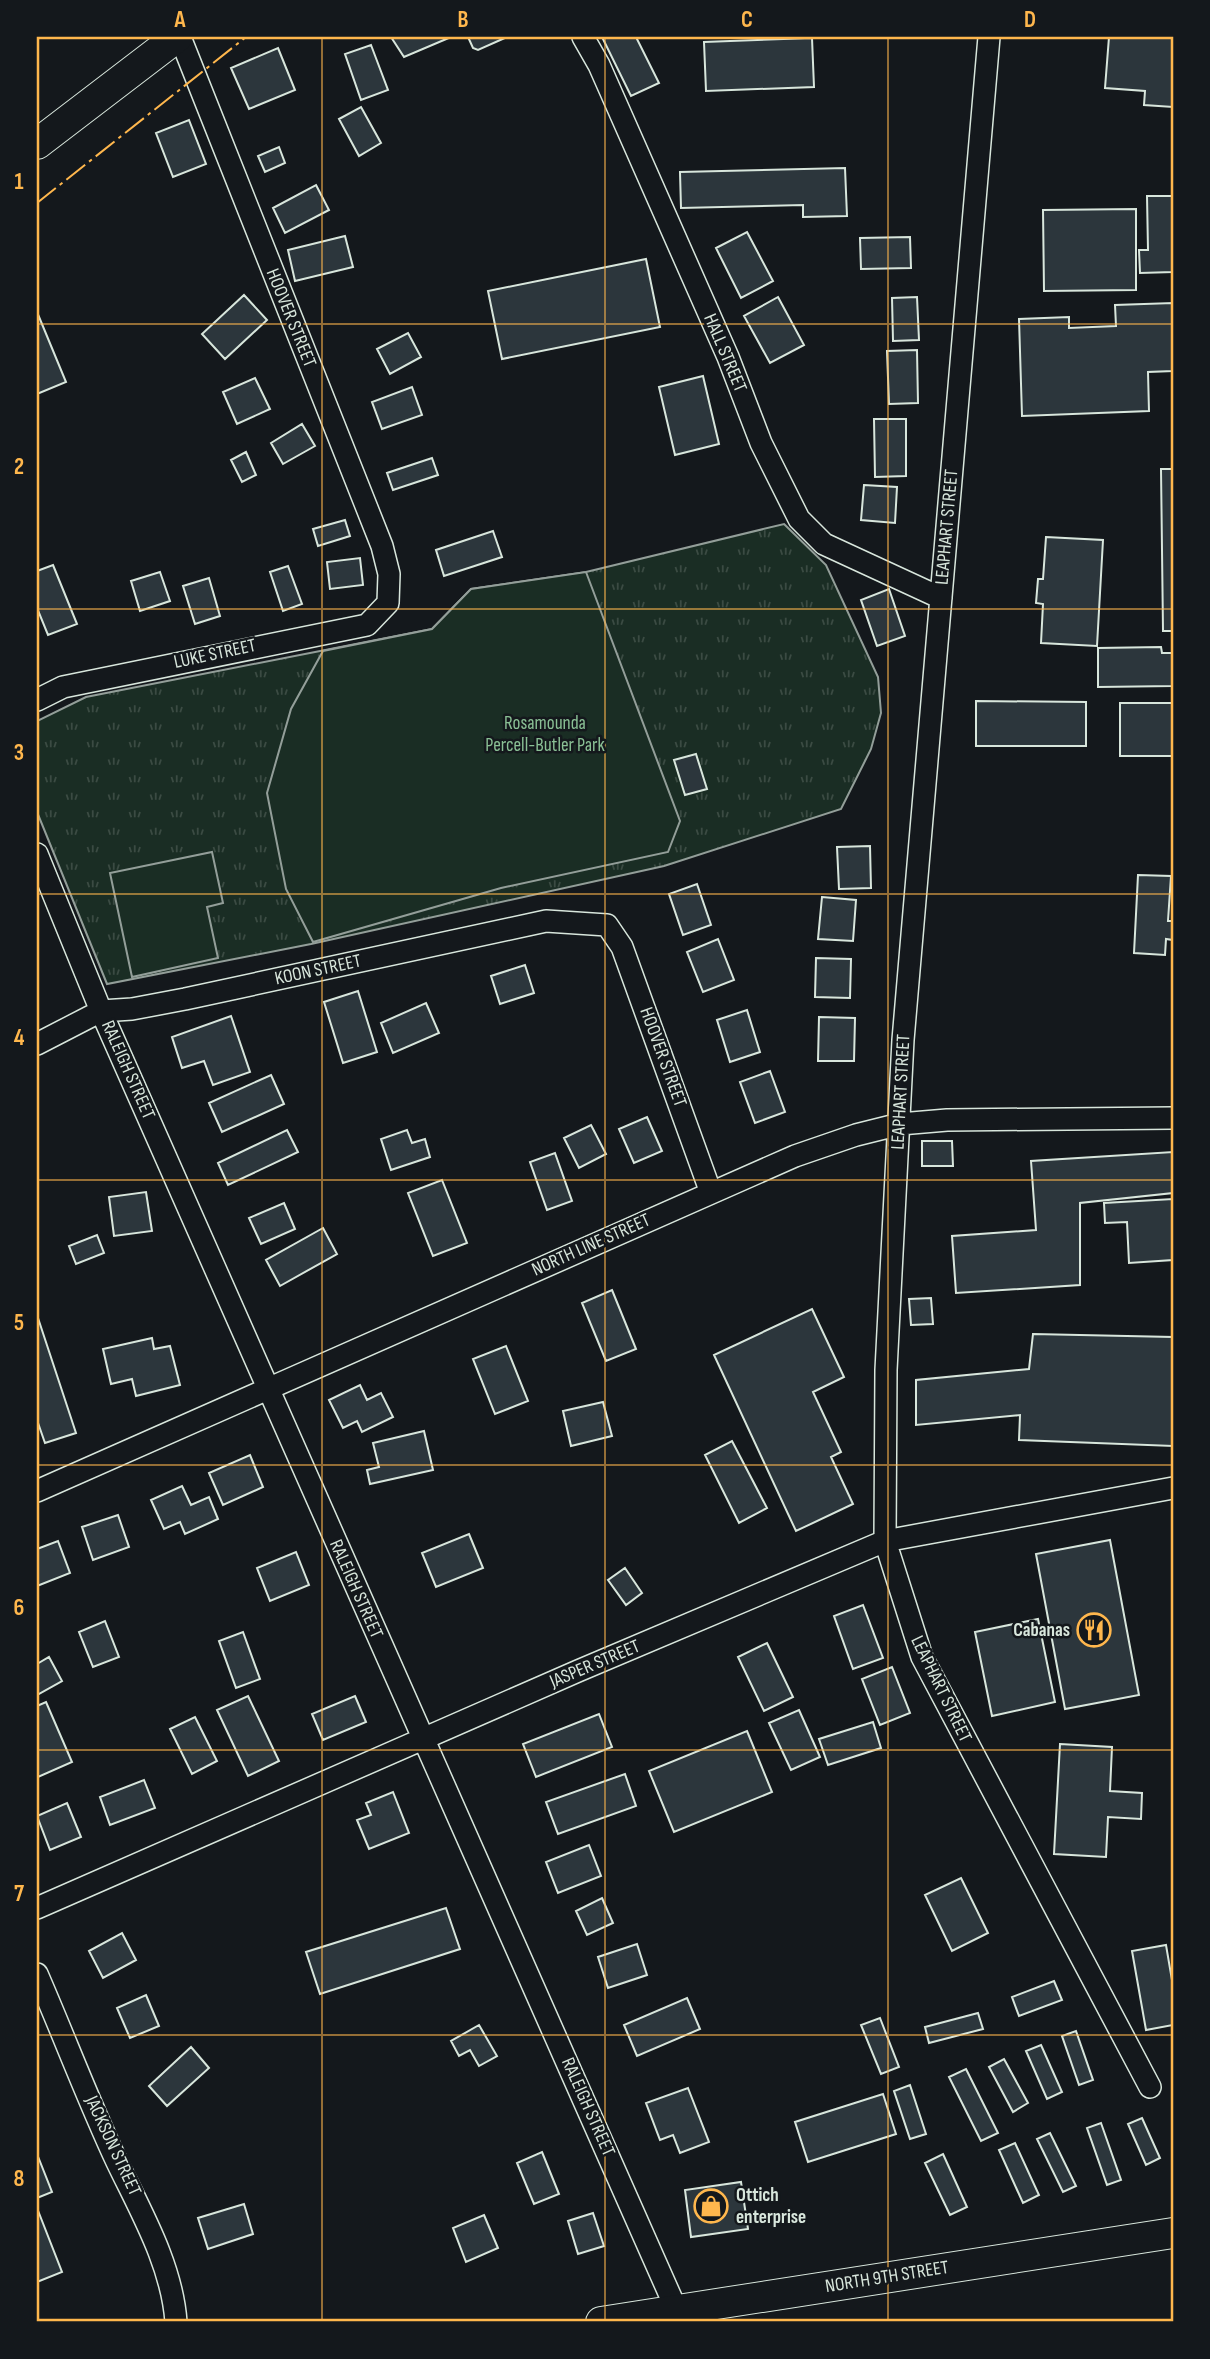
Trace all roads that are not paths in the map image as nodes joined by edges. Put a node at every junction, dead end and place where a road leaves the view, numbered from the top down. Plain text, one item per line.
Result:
1 (178, 37) edge
2 (583, 37) edge
3 (989, 37) edge
4 (37, 144) edge
5 (941, 597) junction
6 (388, 603) joint
7 (37, 700) edge
8 (37, 854) edge
9 (607, 925) joint
10 (102, 1011) junction
11 (37, 1044) edge
12 (1173, 1118) edge
13 (900, 1124) junction
14 (711, 1193) junction
15 (270, 1387) junction
16 (1173, 1488) edge
17 (37, 1491) edge
18 (885, 1541) junction
19 (424, 1739) junction
20 (37, 1908) edge
21 (37, 1974) edge
22 (1150, 2087) dead end
23 (1173, 2233) edge
24 (679, 2316) edge
25 (176, 2322) edge
26 (601, 2322) edge

1 - 4 street
1 - 6 street, HOOVER STREET
2 - 5 street, HALL STREET
3 - 5 street, LEAPHART STREET
5 - 13 street, LEAPHART STREET
6 - 7 street, LUKE STREET
8 - 10 street, RALEIGH STREET
9 - 10 street, KOON STREET
9 - 14 street, HOOVER STREET
10 - 11 street, KOON STREET
10 - 15 street, RALEIGH STREET
12 - 13 street, NORTH LINE STREET
13 - 14 street, NORTH LINE STREET
13 - 18 street, LEAPHART STREET
14 - 15 street, NORTH LINE STREET
15 - 17 street, NORTH LINE STREET
15 - 19 street, RALEIGH STREET
16 - 18 street, JASPER STREET
18 - 19 street, JASPER STREET
18 - 22 street, LEAPHART STREET
19 - 20 street, JASPER STREET
19 - 24 street, RALEIGH STREET
21 - 25 street, JACKSON STREET
23 - 24 street, NORTH 9TH STREET
24 - 26 street, NORTH 9TH STREET

